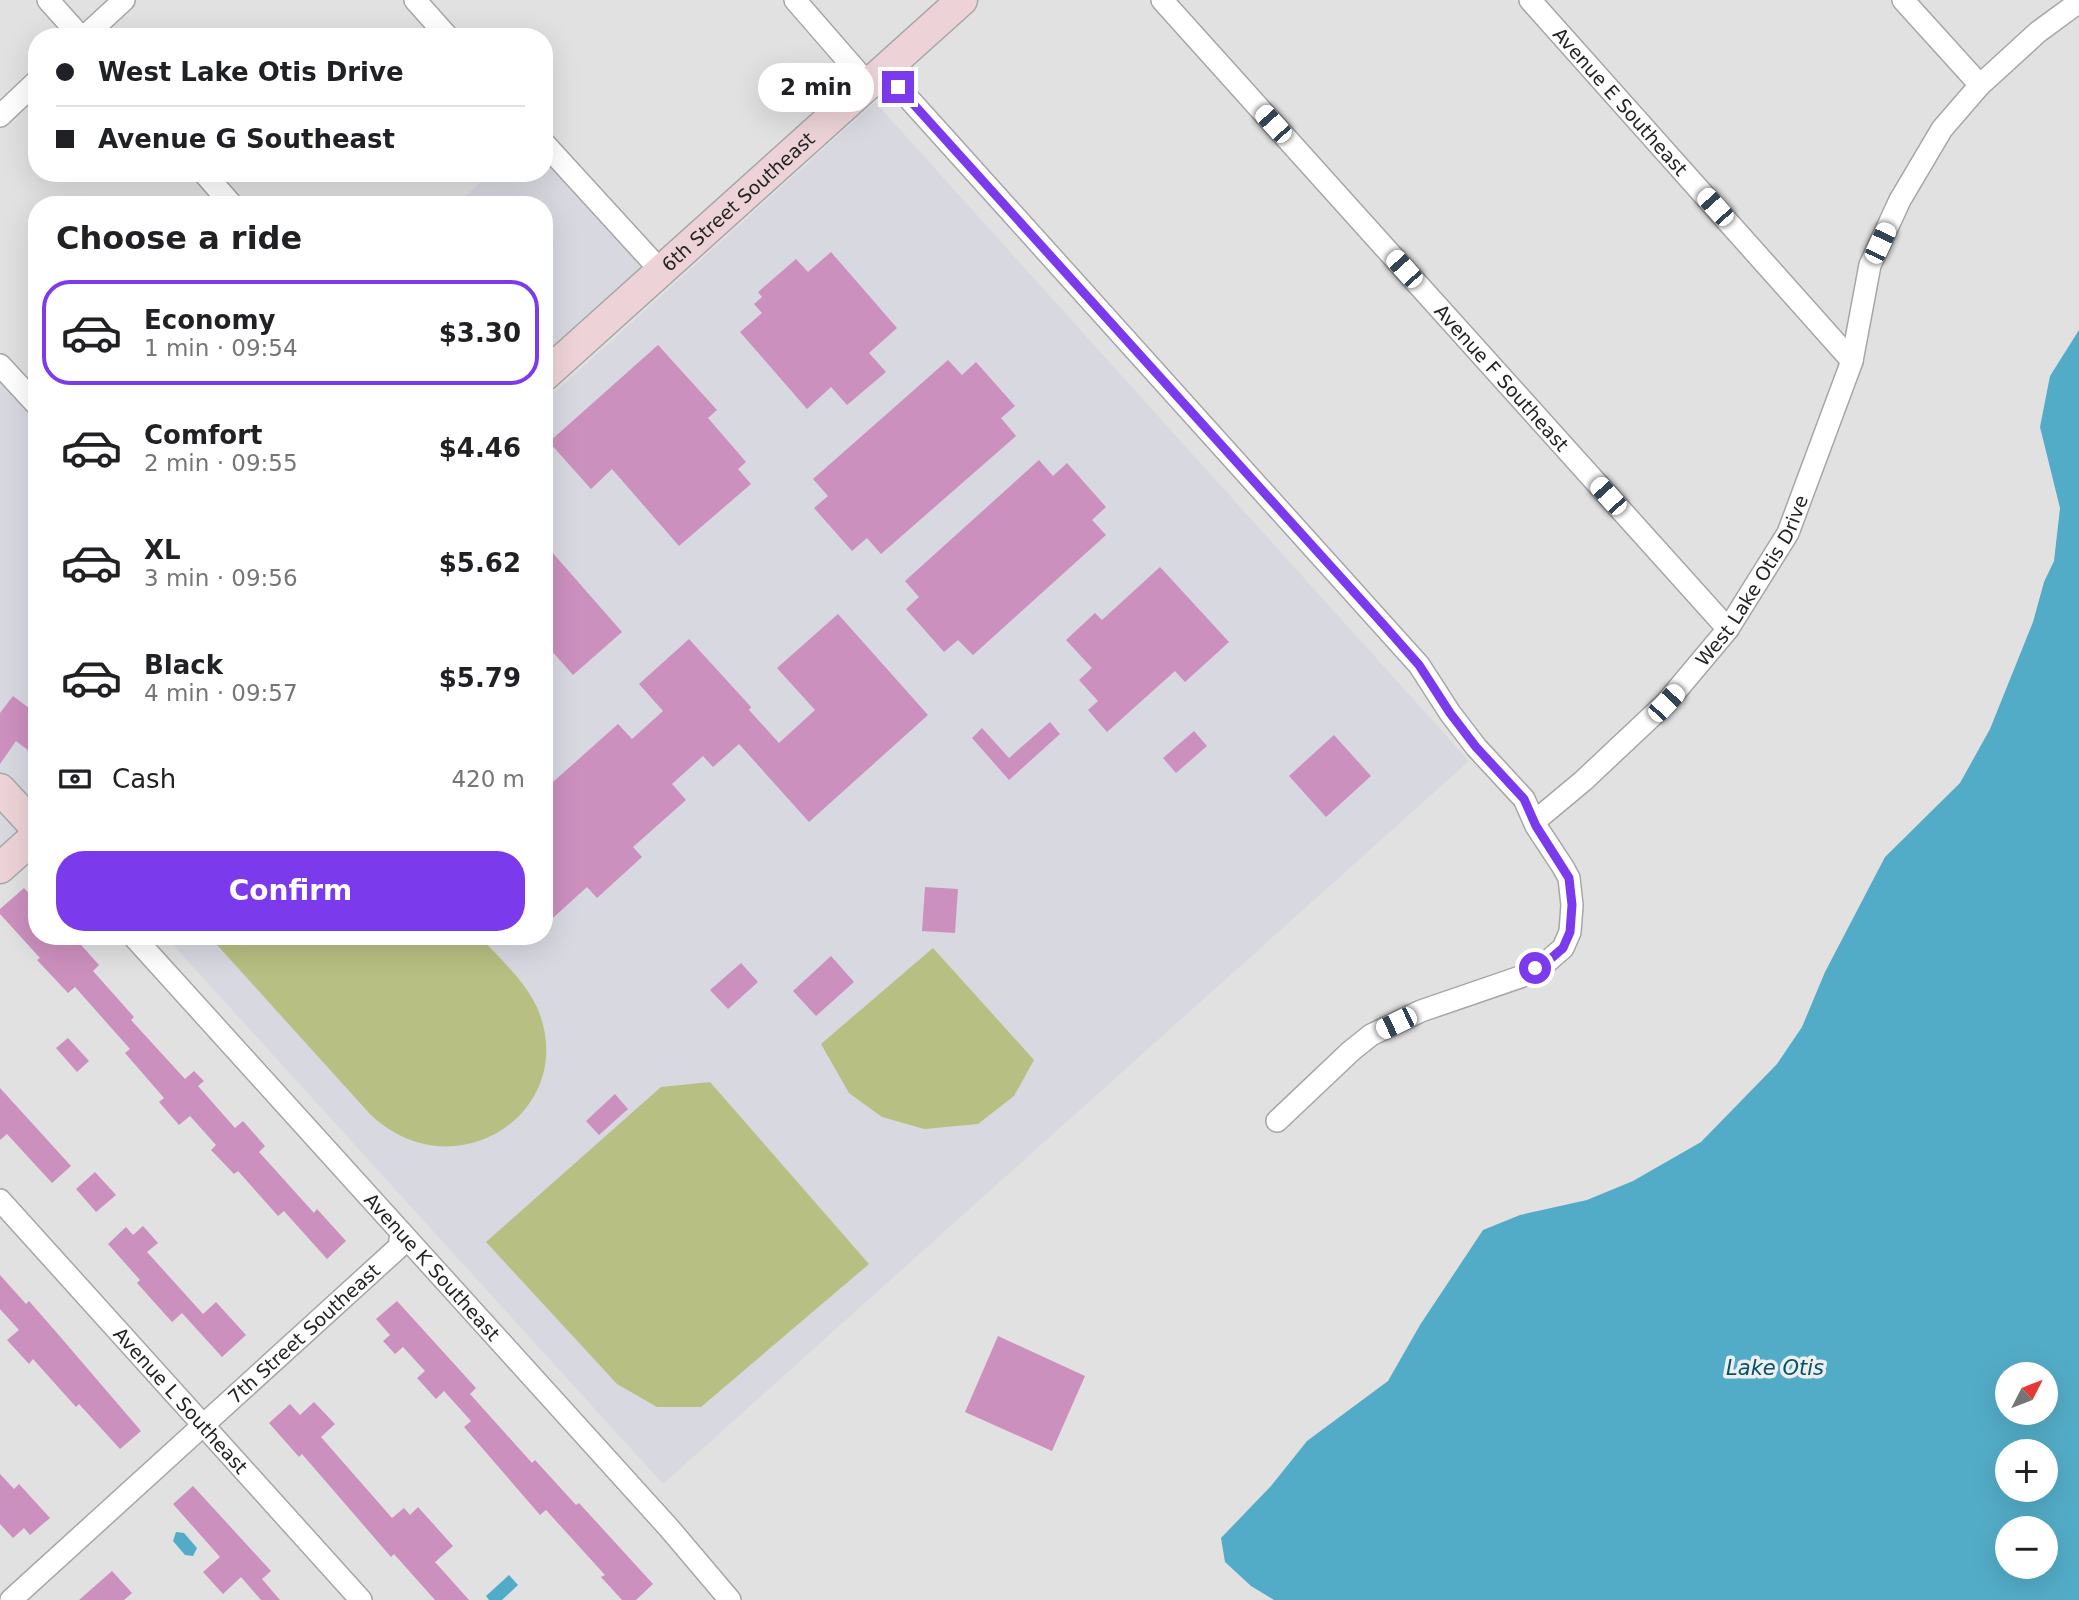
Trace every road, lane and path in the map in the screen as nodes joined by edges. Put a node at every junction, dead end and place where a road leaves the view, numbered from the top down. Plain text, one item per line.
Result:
1 (47, 0) edge
2 (124, 0) edge
3 (415, 0) edge
4 (795, 0) edge
5 (962, 0) edge
6 (1162, 0) edge
7 (1530, 0) edge
8 (1903, 0) edge
9 (2079, 2) edge
10 (74, 28) edge
11 (93, 28) edge
12 (440, 28) edge
13 (876, 77) junction
14 (1980, 85) junction
15 (28, 90) edge
16 (0, 116) edge
17 (553, 152) edge
18 (212, 182) edge
19 (224, 196) edge
20 (661, 271) junction
21 (1852, 361) junction
22 (0, 365) edge
23 (553, 368) edge
24 (28, 395) edge
25 (1728, 629) junction
26 (0, 789) edge
27 (1535, 821) junction
28 (28, 822) edge
29 (28, 841) edge
30 (0, 868) edge
31 (141, 945) edge
32 (1277, 1121) dead end
33 (0, 1200) edge
34 (401, 1233) junction
35 (204, 1425) junction
36 (11, 1600) edge
37 (361, 1600) edge
38 (730, 1600) edge

1 - 10 street
2 - 11 street
3 - 12 street
4 - 13 street
5 - 13 street, 6th Street Southeast
6 - 25 street, Avenue F Southeast
7 - 21 street, Avenue E Southeast
8 - 14 street
9 - 14 street, West Lake Otis Drive
13 - 20 street, 6th Street Southeast
13 - 27 street
14 - 21 street, West Lake Otis Drive
15 - 16 street
17 - 20 street
18 - 19 street
20 - 23 street, 6th Street Southeast
21 - 25 street, West Lake Otis Drive
22 - 24 street
25 - 27 street, West Lake Otis Drive
26 - 28 street
27 - 32 street
29 - 30 street
31 - 34 street, Avenue K Southeast
33 - 35 street, Avenue L Southeast
34 - 35 street, 7th Street Southeast
34 - 38 street, Avenue K Southeast
35 - 36 street, 7th Street Southeast
35 - 37 street, Avenue L Southeast

